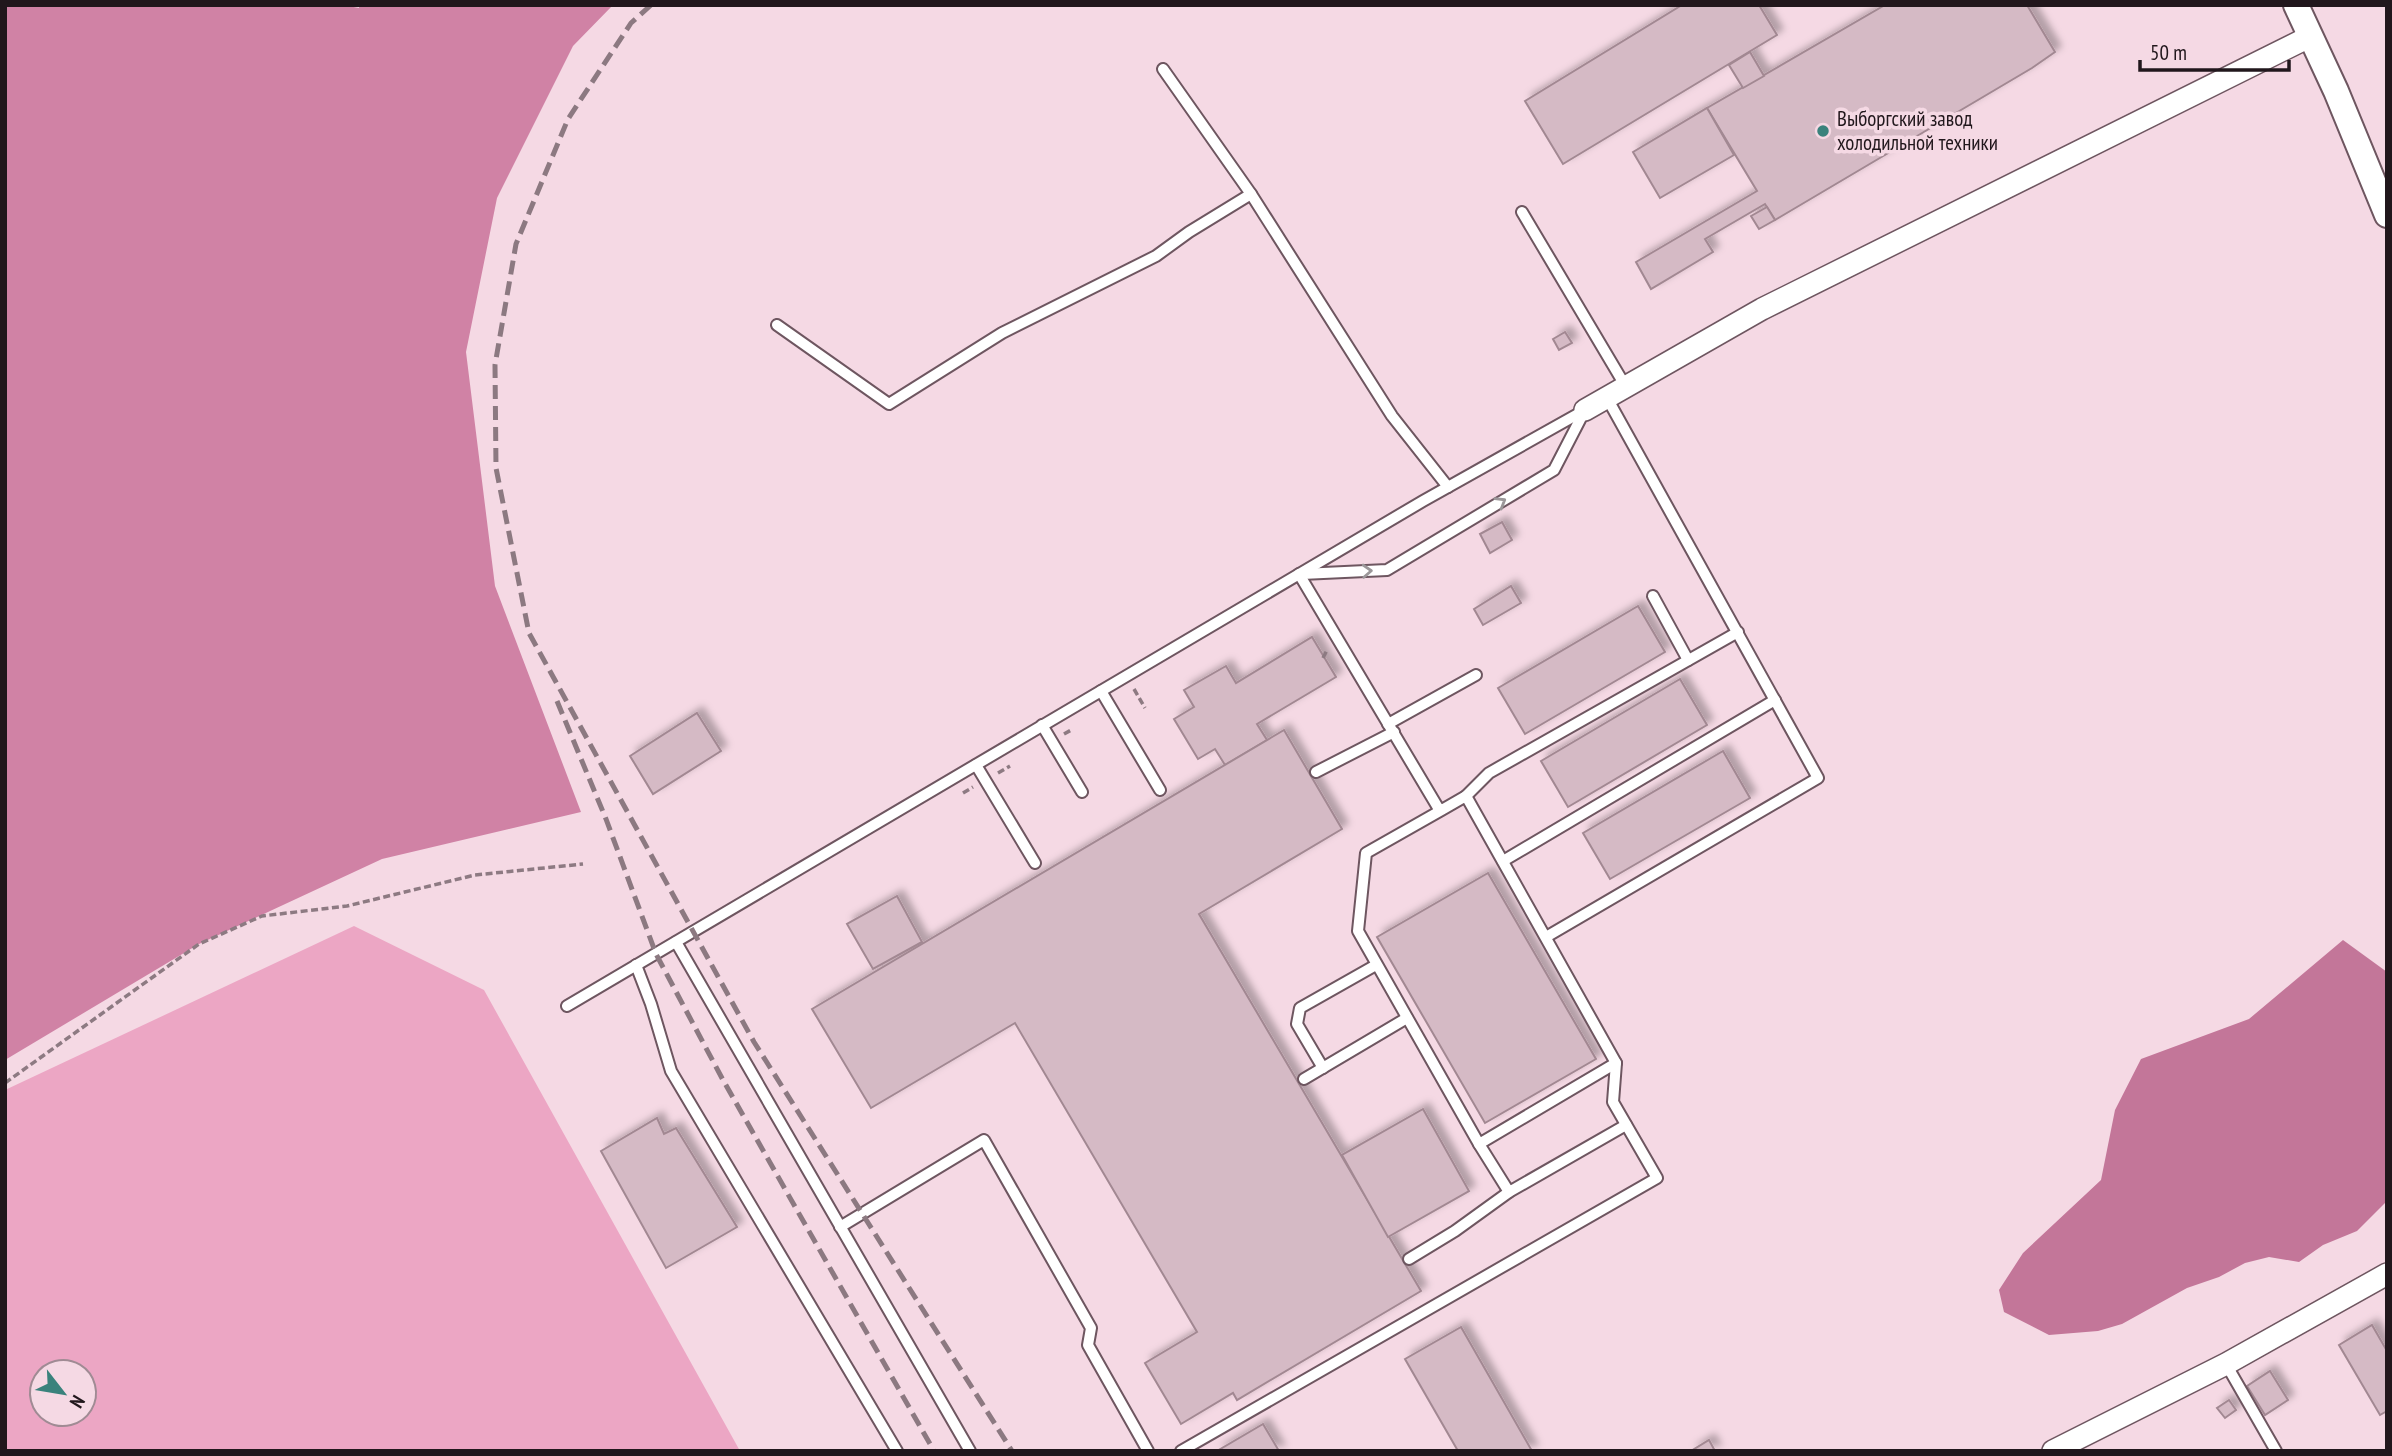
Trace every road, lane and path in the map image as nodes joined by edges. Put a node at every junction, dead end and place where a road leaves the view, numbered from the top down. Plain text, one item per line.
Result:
1 (2296, 5) edge
2 (2311, 36) junction
3 (1163, 69) dead end
4 (1251, 194) junction
5 (1522, 212) dead end
6 (2387, 215) edge
7 (777, 325) dead end
8 (1626, 387) junction
9 (1607, 398) junction
10 (1585, 410) junction
11 (1448, 487) junction
12 (1299, 574) junction
13 (1653, 596) dead end
14 (1738, 632) junction
15 (1688, 660) junction
16 (1476, 675) dead end
17 (1101, 691) junction
18 (1775, 700) junction
19 (1042, 725) junction
20 (1391, 728) junction
21 (976, 765) junction
22 (1316, 772) dead end
23 (1160, 790) dead end
24 (1082, 792) dead end
25 (1466, 796) junction
26 (1440, 811) junction
27 (1503, 861) junction
28 (1035, 863) dead end
29 (583, 864) dead end
30 (1546, 937) junction
31 (676, 942) junction
32 (636, 965) junction
33 (1376, 965) junction
34 (567, 1006) dead end
35 (1408, 1018) junction
36 (1616, 1063) junction
37 (1323, 1068) junction
38 (1304, 1079) dead end
39 (5, 1083) edge
40 (1626, 1125) junction
41 (1479, 1144) junction
42 (1509, 1192) junction
43 (840, 1227) junction
44 (1409, 1259) dead end
45 (2387, 1274) edge
46 (2226, 1364) junction
47 (897, 1451) edge
48 (970, 1451) edge
49 (1148, 1451) edge
50 (1181, 1451) edge
51 (2053, 1451) edge
52 (2276, 1451) edge

1 - 2 street
2 - 6 street
2 - 8 street
3 - 4 lane
4 - 7 lane
4 - 11 lane
5 - 8 lane
8 - 9 street
9 - 10 street
9 - 14 lane
10 - 11 lane
12 -> 10 lane
11 - 12 lane
12 - 17 lane
12 - 20 lane
13 - 15 lane
14 - 15 lane
14 - 18 lane
15 - 25 lane
16 - 20 lane
17 - 19 lane
17 - 23 lane
18 - 27 lane
18 - 30 lane
19 - 21 lane
19 - 24 lane
20 - 22 lane
20 - 26 lane
21 - 28 lane
21 - 31 lane
25 - 26 lane
25 - 27 lane
26 - 33 lane
27 - 30 lane
29 - 39 path
30 - 36 lane
31 - 32 lane
31 - 43 lane
32 - 34 lane
32 - 47 lane
33 - 35 lane
33 - 37 lane
35 - 37 lane
35 - 41 lane
36 - 40 lane
36 - 41 lane
37 - 38 lane
40 - 42 lane
40 - 50 lane
41 - 42 lane
42 - 44 lane
43 - 48 lane
43 - 49 lane
45 - 46 street
46 - 51 street
46 - 52 lane

